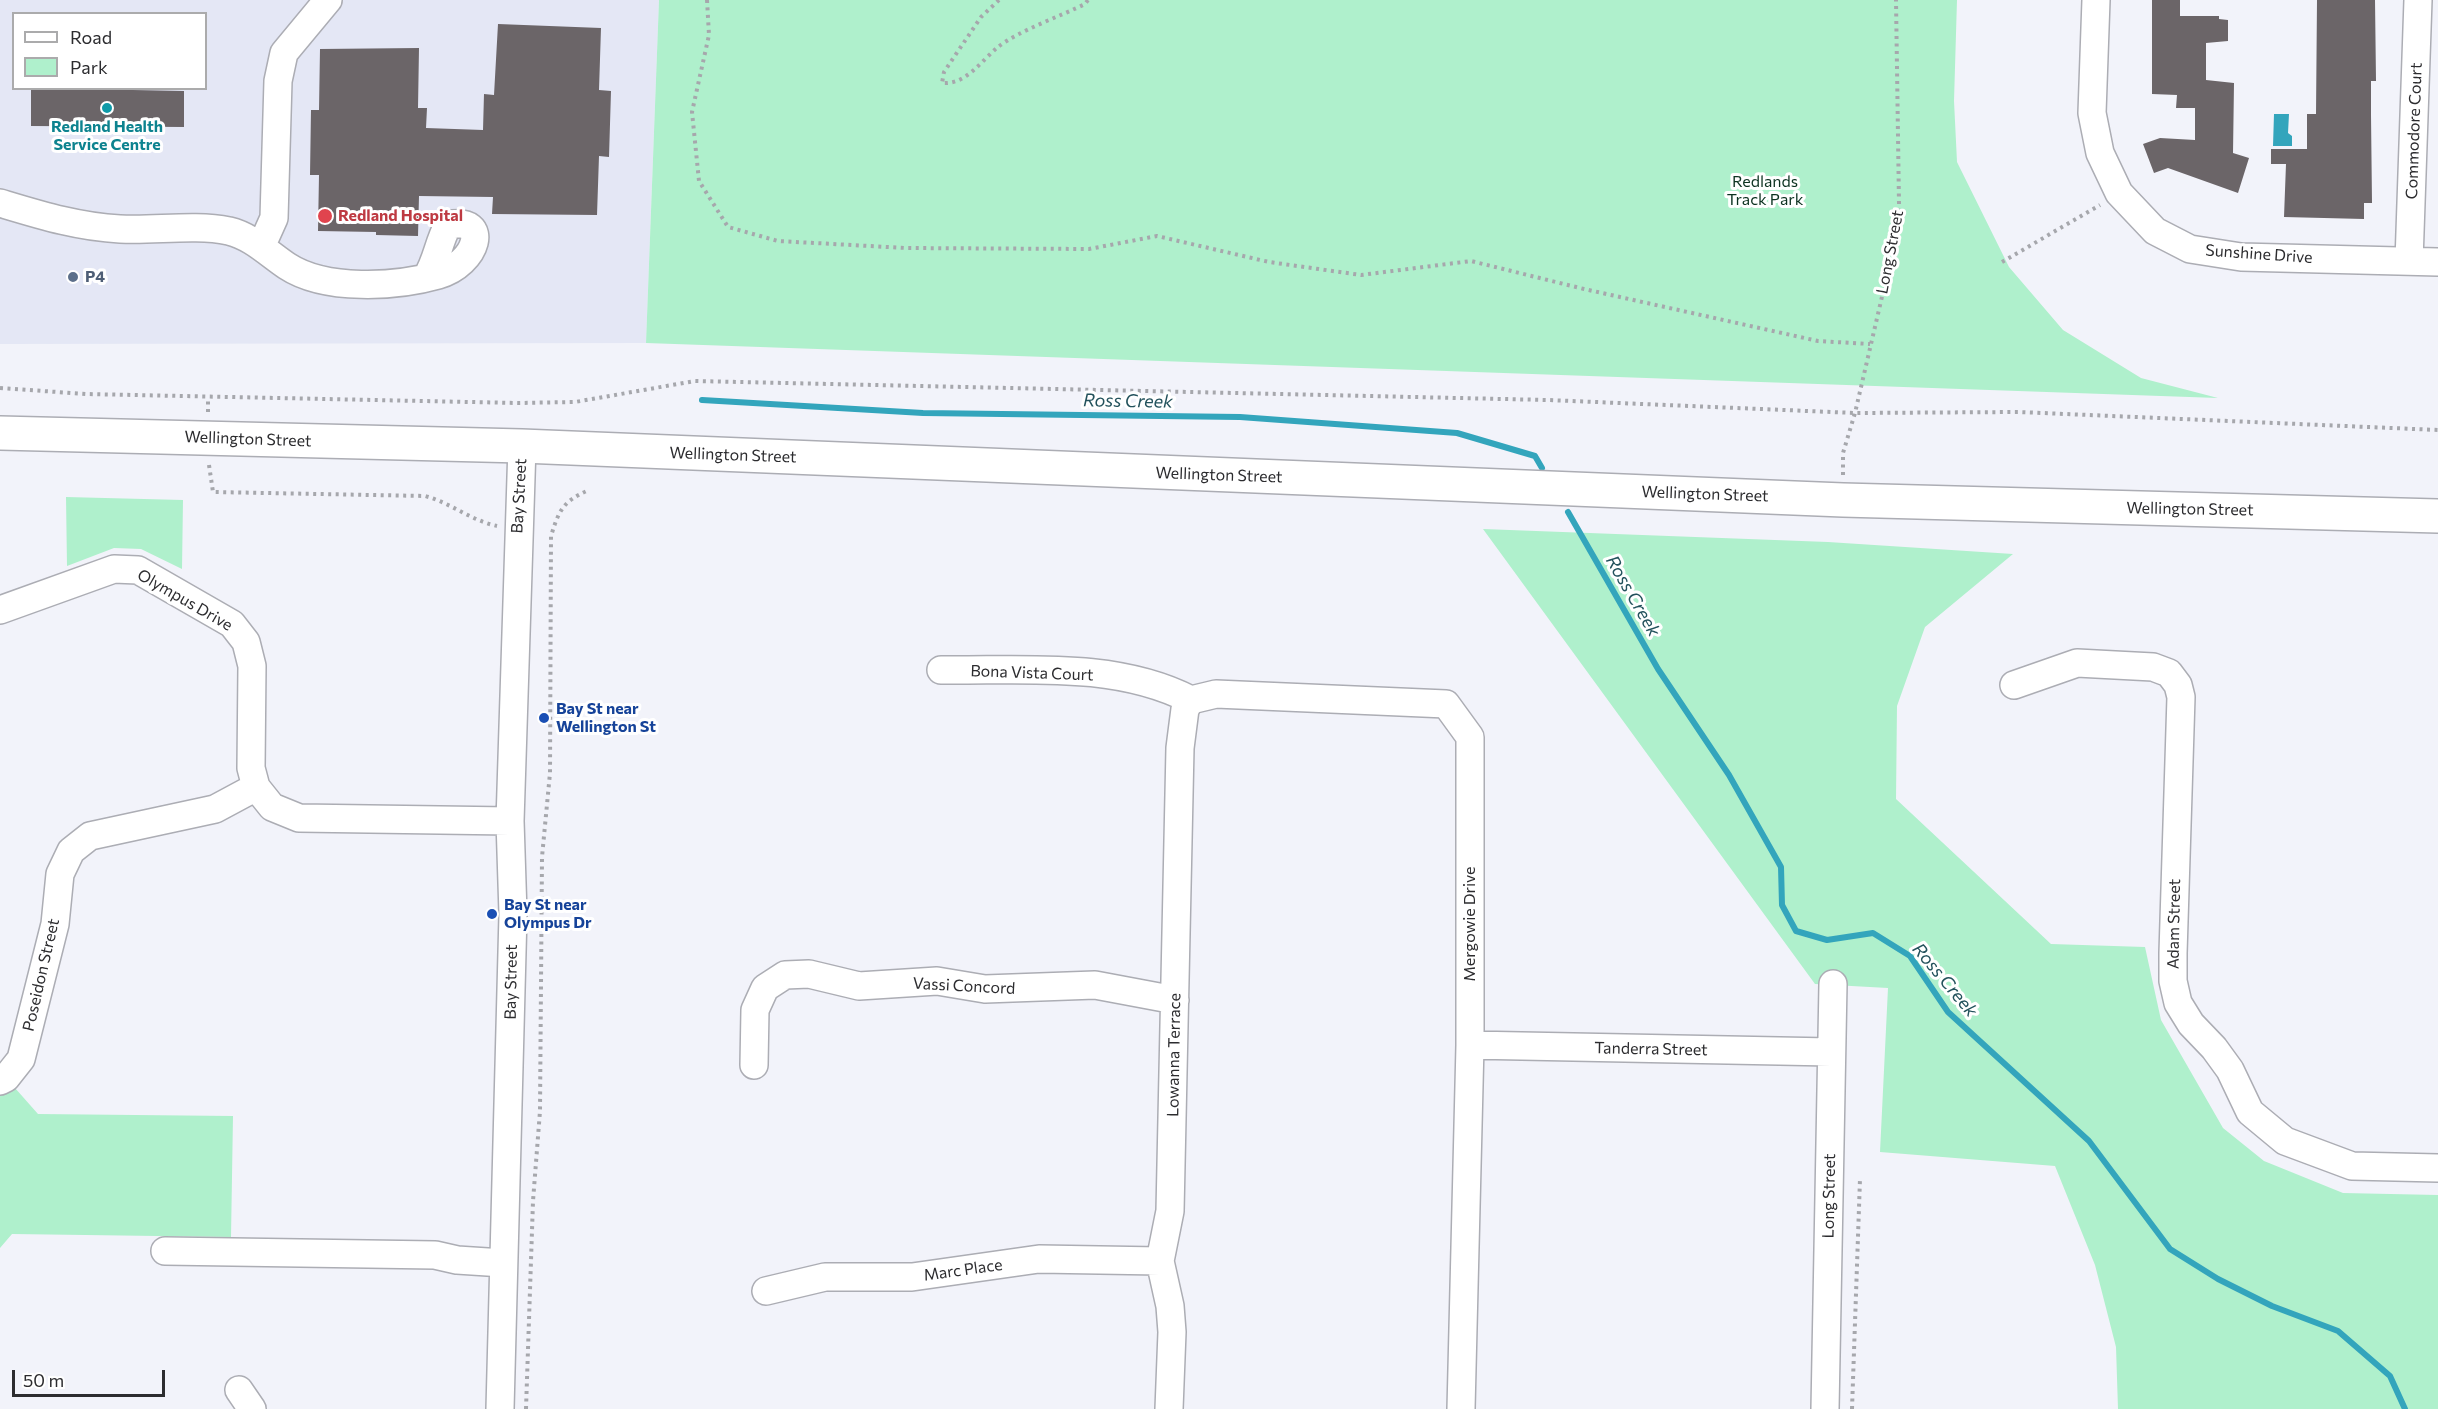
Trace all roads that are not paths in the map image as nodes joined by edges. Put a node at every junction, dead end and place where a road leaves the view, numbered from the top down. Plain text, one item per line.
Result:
1 (328, 0) edge
2 (2096, 0) edge
3 (2418, 0) edge
4 (0, 203) edge
5 (261, 247) junction
6 (2409, 261) junction
7 (2438, 262) edge
8 (426, 278) dead end
9 (0, 433) edge
10 (522, 446) junction
11 (2438, 516) edge
12 (0, 610) edge
13 (941, 670) dead end
14 (2014, 685) dead end
15 (1191, 700) junction
16 (256, 787) junction
17 (510, 821) junction
18 (1833, 984) dead end
19 (1175, 1000) junction
20 (1470, 1045) junction
21 (1831, 1052) junction
22 (754, 1065) dead end
23 (3, 1080) edge
24 (2438, 1168) edge
25 (165, 1251) dead end
26 (1160, 1261) junction
27 (502, 1263) junction
28 (766, 1291) dead end
29 (500, 1409) edge
30 (1169, 1409) edge
31 (1461, 1409) edge
32 (1825, 1409) edge

1 - 5 street
2 - 6 street, Sunshine Drive
3 - 6 street, Commodore Court
4 - 5 street
5 - 8 street
6 - 7 street, Sunshine Drive
9 - 10 main road, Wellington Street
10 - 11 main road, Wellington Street
10 - 17 street, Bay Street
12 - 16 street, Olympus Drive
13 - 15 street, Bona Vista Court
14 - 24 street, Adam Street
15 - 19 street, Lowanna Terrace
15 - 20 street, Mergowie Drive
16 - 17 street
16 - 23 street, Poseidon Street
17 - 27 street, Bay Street
18 - 21 street, Long Street
19 - 22 street, Vassi Concord
19 - 26 street, Lowanna Terrace
20 - 21 street, Tanderra Street
20 - 31 street, Mergowie Drive
21 - 32 street, Long Street
25 - 27 street
26 - 28 street, Marc Place
26 - 30 street, Lowanna Terrace
27 - 29 street, Bay Street

